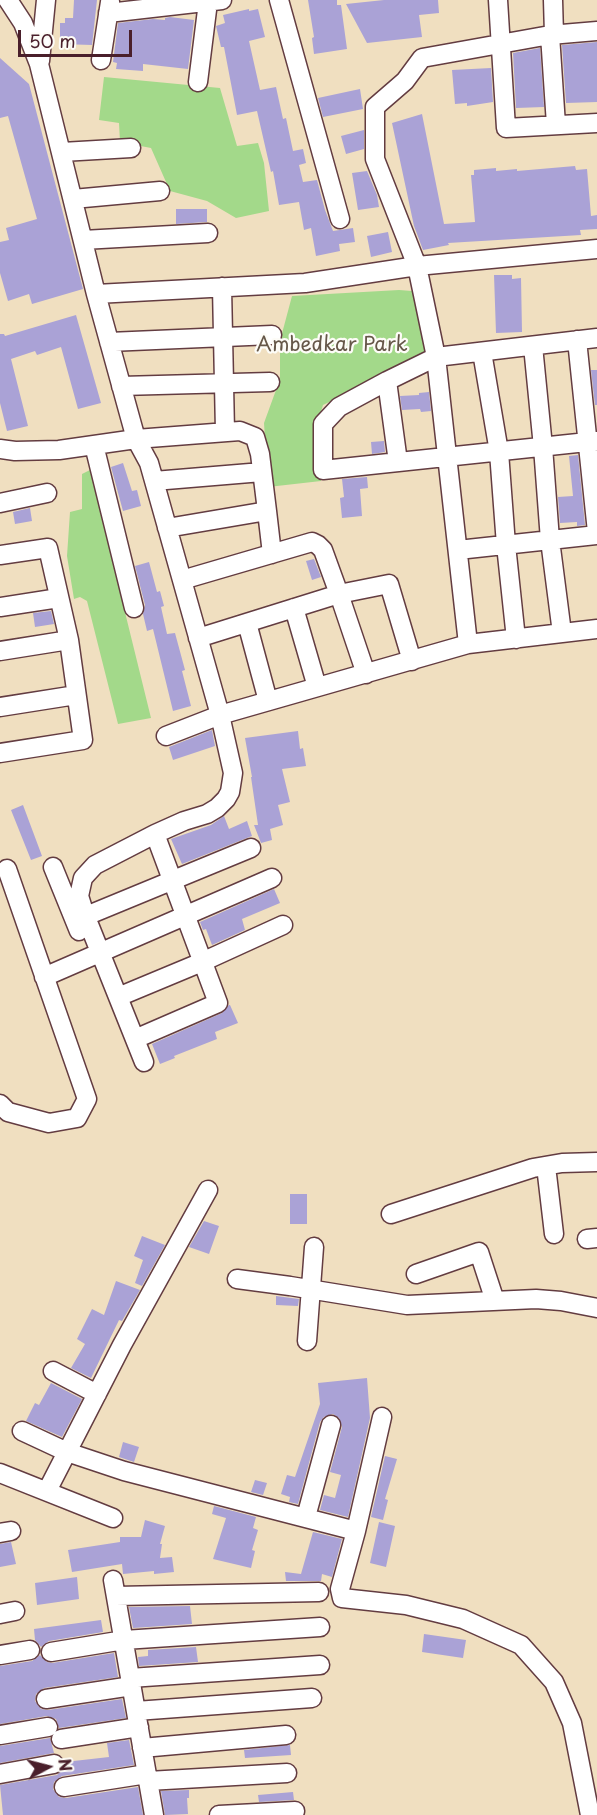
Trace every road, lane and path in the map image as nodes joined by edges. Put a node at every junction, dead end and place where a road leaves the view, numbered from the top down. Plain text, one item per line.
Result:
1 (8, 0) edge
2 (46, 0) edge
3 (279, 0) edge
4 (498, 0) edge
5 (553, 0) edge
6 (215, 1) edge
7 (109, 6) edge
8 (597, 31) edge
9 (552, 35) junction
10 (501, 44) junction
11 (101, 60) dead end
12 (39, 63) junction
13 (198, 82) dead end
14 (597, 123) edge
15 (556, 125) junction
16 (131, 148) dead end
17 (62, 152) junction
18 (160, 191) dead end
19 (73, 199) junction
20 (340, 219) dead end
21 (207, 234) dead end
22 (83, 240) junction
23 (597, 249) edge
24 (417, 266) junction
25 (222, 287) junction
26 (96, 294) junction
27 (272, 335) dead end
28 (223, 336) junction
29 (597, 338) edge
30 (577, 340) junction
31 (109, 342) junction
32 (533, 346) junction
33 (482, 352) junction
34 (436, 357) junction
35 (387, 381) junction
36 (224, 382) junction
37 (270, 382) dead end
38 (121, 386) junction
39 (225, 432) junction
40 (136, 440) junction
41 (593, 442) edge
42 (94, 445) junction
43 (543, 447) junction
44 (0, 449) edge
45 (500, 452) junction
46 (447, 457) junction
47 (398, 462) junction
48 (262, 472) junction
49 (154, 481) junction
50 (47, 493) dead end
51 (0, 503) edge
52 (267, 511) junction
53 (167, 528) junction
54 (597, 534) edge
55 (550, 540) junction
56 (506, 545) junction
57 (458, 550) junction
58 (272, 554) junction
59 (0, 555) edge
60 (182, 580) junction
61 (339, 594) junction
62 (59, 598) junction
63 (0, 607) edge
64 (134, 608) dead end
65 (294, 608) junction
66 (247, 623) junction
67 (597, 629) edge
68 (562, 633) junction
69 (198, 638) junction
70 (516, 639) junction
71 (69, 640) junction
72 (468, 644) junction
73 (0, 651) edge
74 (412, 661) junction
75 (366, 674) junction
76 (317, 687) junction
77 (76, 695) junction
78 (268, 701) junction
79 (0, 707) edge
80 (220, 715) junction
81 (166, 736) dead end
82 (0, 753) edge
83 (155, 834) junction
84 (251, 848) dead end
85 (53, 867) dead end
86 (7, 869) dead end
87 (272, 878) dead end
88 (172, 881) junction
89 (184, 915) junction
90 (86, 916) junction
91 (283, 925) dead end
92 (95, 955) junction
93 (202, 962) junction
94 (44, 977) junction
95 (118, 997) junction
96 (135, 1039) junction
97 (144, 1062) dead end
98 (0, 1104) edge
99 (597, 1162) edge
100 (546, 1166) junction
101 (208, 1190) dead end
102 (392, 1214) dead end
103 (554, 1234) dead end
104 (314, 1247) dead end
105 (416, 1274) dead end
106 (237, 1279) dead end
107 (311, 1290) junction
108 (495, 1301) junction
109 (597, 1308) edge
110 (307, 1341) dead end
111 (53, 1371) dead end
112 (97, 1394) junction
113 (382, 1417) dead end
114 (331, 1425) dead end
115 (22, 1431) dead end
116 (67, 1452) junction
117 (0, 1473) edge
118 (47, 1491) junction
119 (306, 1517) junction
120 (113, 1518) dead end
121 (356, 1532) junction
122 (319, 1592) dead end
123 (320, 1627) dead end
124 (124, 1640) junction
125 (30, 1650) dead end
126 (51, 1652) dead end
127 (0, 1655) edge
128 (320, 1665) dead end
129 (131, 1682) junction
130 (312, 1698) dead end
131 (46, 1699) dead end
132 (137, 1719) junction
133 (0, 1735) edge
134 (286, 1736) dead end
135 (142, 1748) junction
136 (54, 1764) dead end
137 (287, 1773) dead end
138 (0, 1774) edge
139 (148, 1778) junction
140 (64, 1787) dead end
141 (295, 1811) dead end
142 (154, 1815) edge
143 (219, 1815) edge
144 (590, 1815) edge

1 - 12 street
2 - 12 street
3 - 20 street
4 - 10 street
5 - 9 street
6 - 7 street
6 - 13 street
7 - 11 street
8 - 9 street
9 - 10 street
9 - 15 street
10 - 15 street
10 - 24 street
12 - 17 street
14 - 15 street
16 - 17 street
17 - 19 street
18 - 19 street
19 - 22 street
21 - 22 street
22 - 26 street
23 - 24 street
24 - 25 street
24 - 34 street
25 - 26 street
25 - 28 street
26 - 31 street
27 - 28 street
28 - 31 street
28 - 36 street
29 - 30 street
30 - 32 street
30 - 41 street
31 - 38 street
32 - 33 street
32 - 43 street
33 - 34 street
33 - 45 street
34 - 35 street
34 - 46 street
35 - 47 street
35 - 47 street
36 - 37 street
36 - 38 street
36 - 39 street
38 - 40 street
39 - 40 street
39 - 48 street
40 - 42 street
40 - 49 street
41 - 43 street
41 - 54 street
42 - 44 street
42 - 64 street
43 - 45 street
43 - 55 street
45 - 46 street
45 - 56 street
46 - 47 street
46 - 57 street
48 - 49 street
48 - 52 street
49 - 53 street
50 - 51 street
52 - 53 street
52 - 58 street
53 - 60 street
54 - 55 street
55 - 56 street
55 - 68 street
56 - 57 street
56 - 70 street
57 - 72 street
58 - 60 street
58 - 61 street
59 - 62 street
60 - 69 street
61 - 65 street
61 - 74 street
61 - 75 street
62 - 63 street
62 - 71 street
65 - 66 street
65 - 76 street
66 - 69 street
66 - 78 street
67 - 68 street
68 - 70 street
69 - 80 street
70 - 72 street
71 - 73 street
71 - 77 street
72 - 74 street
74 - 75 street
75 - 76 street
76 - 78 street
77 - 79 street
77 - 82 street
78 - 80 street
80 - 81 street
80 - 83 street
83 - 88 street
83 - 90 street
84 - 88 street
85 - 92 street
86 - 94 street
87 - 89 street
88 - 89 street
88 - 90 street
89 - 92 street
89 - 93 street
90 - 92 street
91 - 93 street
92 - 94 street
92 - 95 street
93 - 95 street
93 - 96 street
94 - 98 street
95 - 96 street
96 - 97 street
99 - 100 street
100 - 102 street
100 - 103 street
101 - 112 street
104 - 107 street
105 - 108 street
106 - 107 street
107 - 108 street
107 - 110 street
108 - 109 street
111 - 112 street
112 - 116 street
113 - 121 street
114 - 119 street
115 - 116 street
116 - 118 street
116 - 119 street
117 - 118 street
118 - 120 street
119 - 121 street
121 - 144 street
122 - 124 street
123 - 124 street
124 - 126 street
124 - 129 street
125 - 127 street
128 - 129 street
129 - 131 street
129 - 132 street
130 - 132 street
132 - 133 street
132 - 135 street
134 - 135 street
135 - 139 street
136 - 138 street
137 - 139 street
139 - 140 street
139 - 142 street
141 - 143 street

